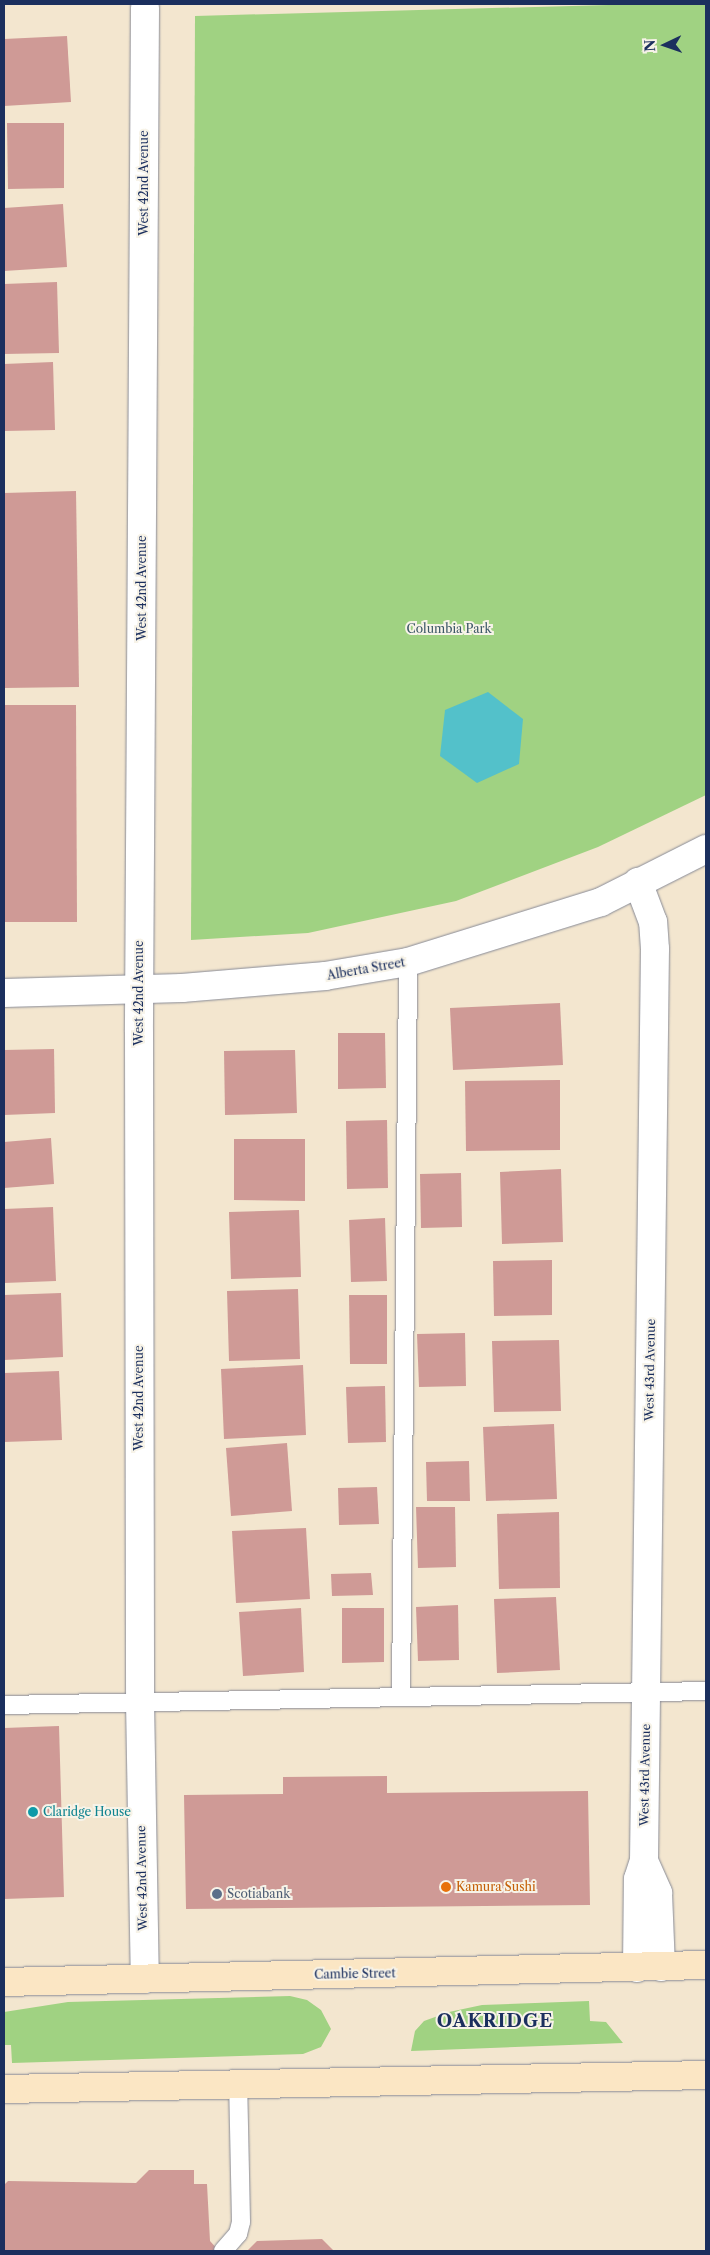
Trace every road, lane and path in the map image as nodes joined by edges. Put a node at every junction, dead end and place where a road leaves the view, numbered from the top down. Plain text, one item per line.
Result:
1 (145, 5) edge
2 (706, 849) edge
3 (638, 882) junction
4 (408, 962) junction
5 (140, 989) junction
6 (4, 993) edge
7 (706, 1691) edge
8 (647, 1693) junction
9 (401, 1697) junction
10 (140, 1702) junction
11 (4, 1705) edge
12 (706, 1965) edge
13 (649, 1967) junction
14 (145, 1979) junction
15 (4, 1982) edge
16 (706, 2075) edge
17 (238, 2084) junction
18 (4, 2089) edge
19 (223, 2251) edge

1 - 5 street, West 42nd Avenue
2 - 3 street, Alberta Street
3 - 4 street, Alberta Street
3 - 8 street, West 43rd Avenue
4 - 5 street, Alberta Street
4 - 9 lane
5 - 6 street, Alberta Street
5 - 10 street, West 42nd Avenue
7 - 8 lane
8 - 9 lane
8 - 13 street, West 43rd Avenue
9 - 10 lane
10 - 11 lane
10 - 14 street, West 42nd Avenue
12 - 13 main road, Cambie Street
13 - 14 main road, Cambie Street
14 - 15 main road, Cambie Street
16 - 17 main road
17 - 18 main road
17 - 19 lane

